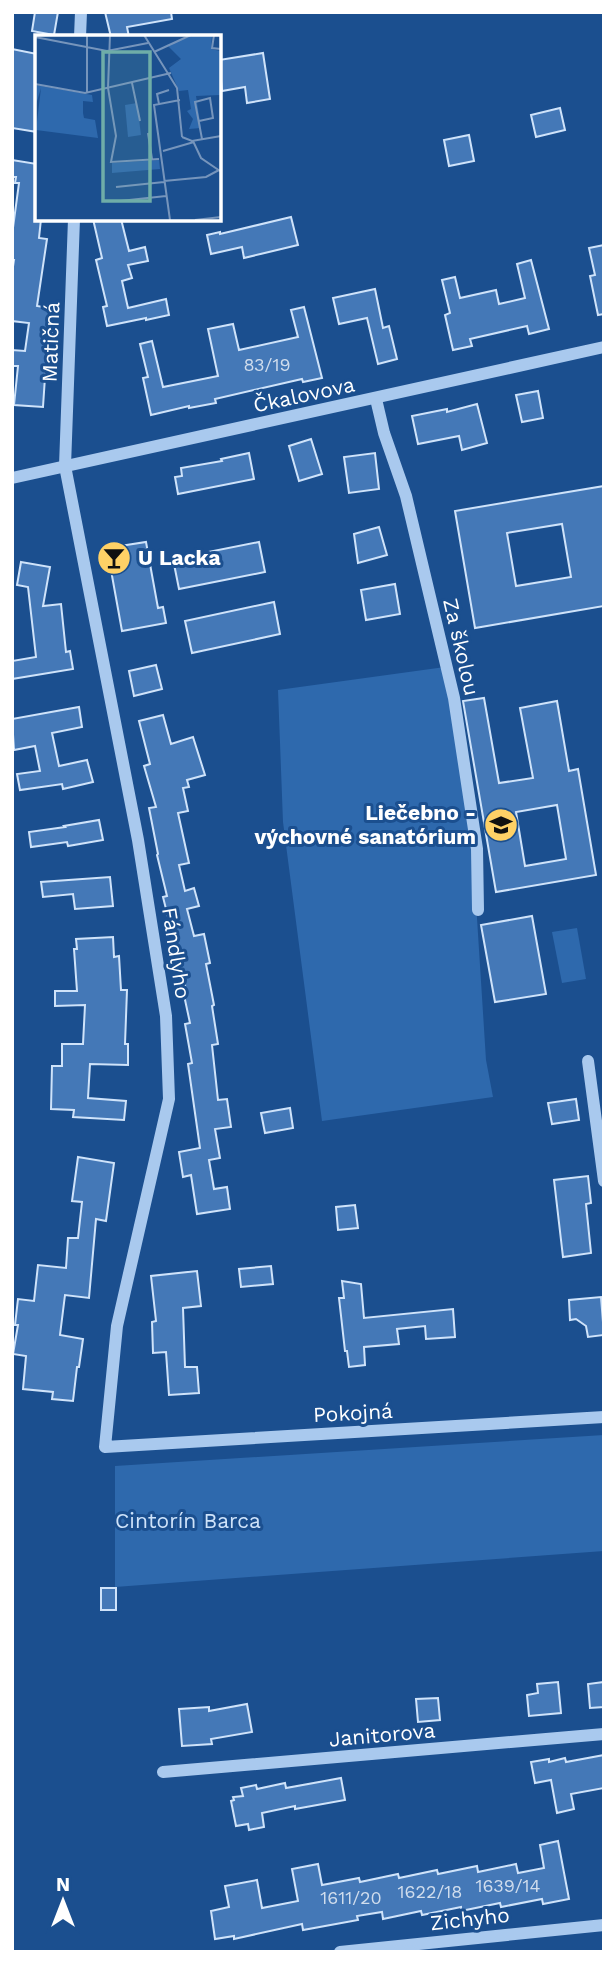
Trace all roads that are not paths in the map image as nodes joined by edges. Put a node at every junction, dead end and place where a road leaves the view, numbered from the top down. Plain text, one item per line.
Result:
1 (81, 12) edge
2 (80, 35) edge
3 (74, 220) edge
4 (604, 347) edge
5 (376, 399) junction
6 (65, 466) junction
7 (12, 478) edge
8 (478, 910) dead end
9 (587, 1061) dead end
10 (604, 1181) edge
11 (604, 1417) edge
12 (105, 1447) joint
13 (604, 1734) edge
14 (163, 1772) dead end
15 (604, 1925) edge
16 (340, 1952) edge

1 - 2 street
3 - 6 street, Matičná
4 - 5 street, Čkalovova
5 - 6 street, Čkalovova
5 - 8 street, Za školou
6 - 7 street, Čkalovova
6 - 12 street, Fándlyho
9 - 10 street
11 - 12 street, Pokojná
13 - 14 street, Janitorova
15 - 16 street, Zichyho

